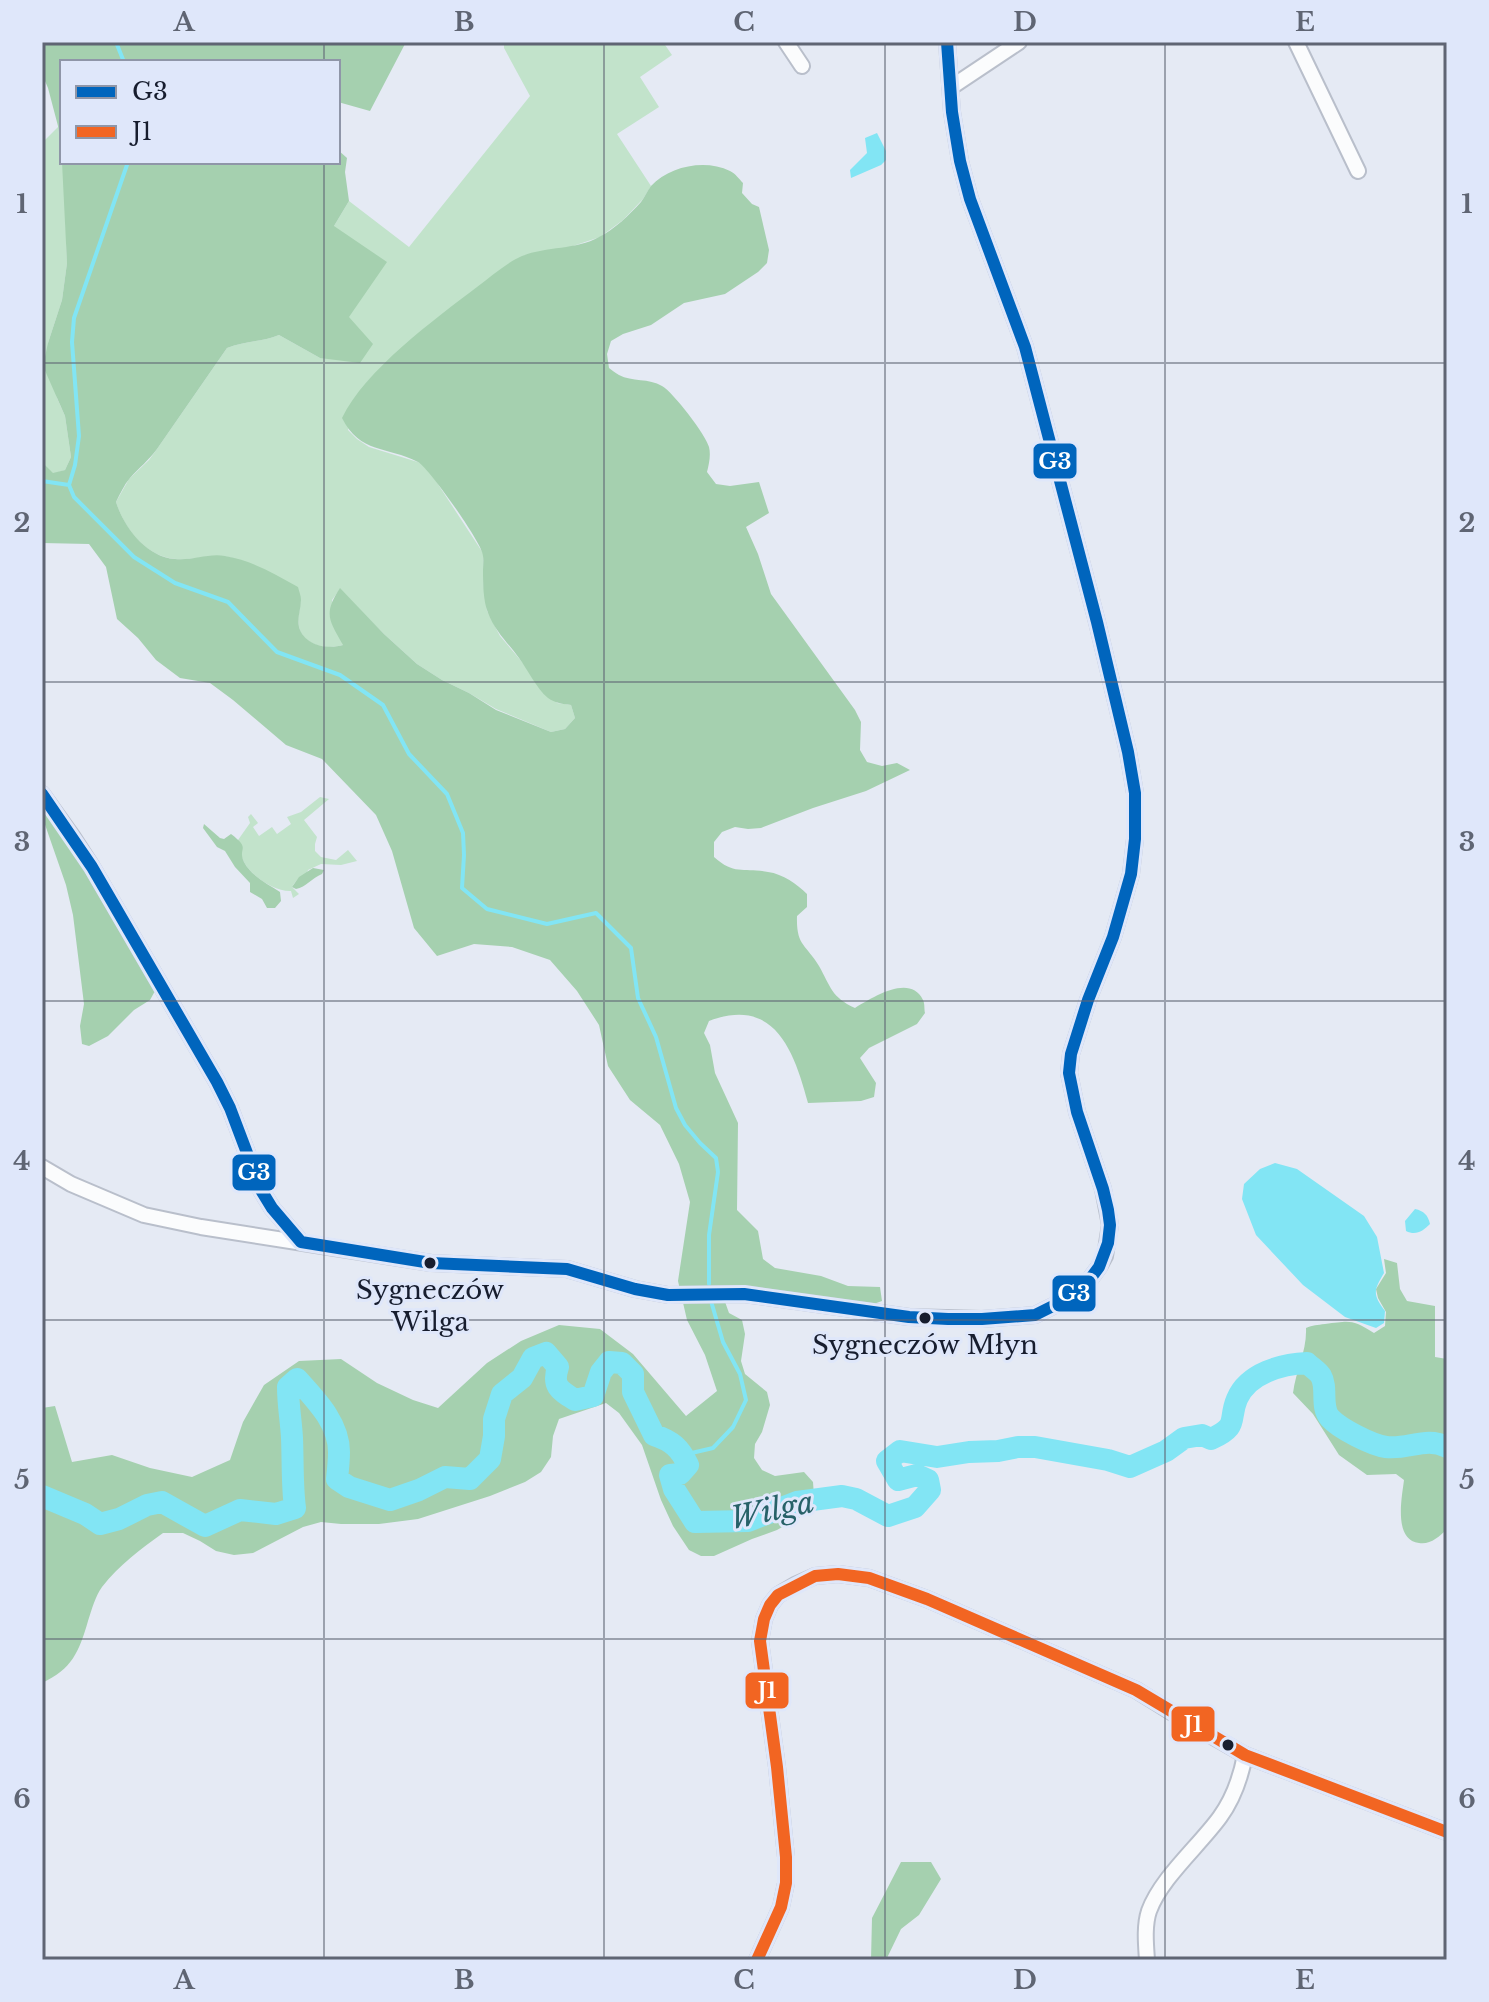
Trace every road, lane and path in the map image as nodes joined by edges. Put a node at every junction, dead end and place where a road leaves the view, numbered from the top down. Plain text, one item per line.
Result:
1 (786, 42) edge
2 (947, 42) edge
3 (1019, 42) edge
4 (1296, 42) edge
5 (802, 66) dead end
6 (950, 88) junction
7 (1358, 171) dead end
8 (42, 794) edge
9 (42, 1167) edge
10 (301, 1242) junction
11 (1245, 1755) junction
12 (1447, 1832) edge
13 (757, 1960) edge
14 (1147, 1960) edge

1 - 5 street
2 - 6 street
3 - 6 street
4 - 7 street
6 - 10 street
8 - 10 street
9 - 10 street
11 - 12 street
11 - 13 street
11 - 14 street

